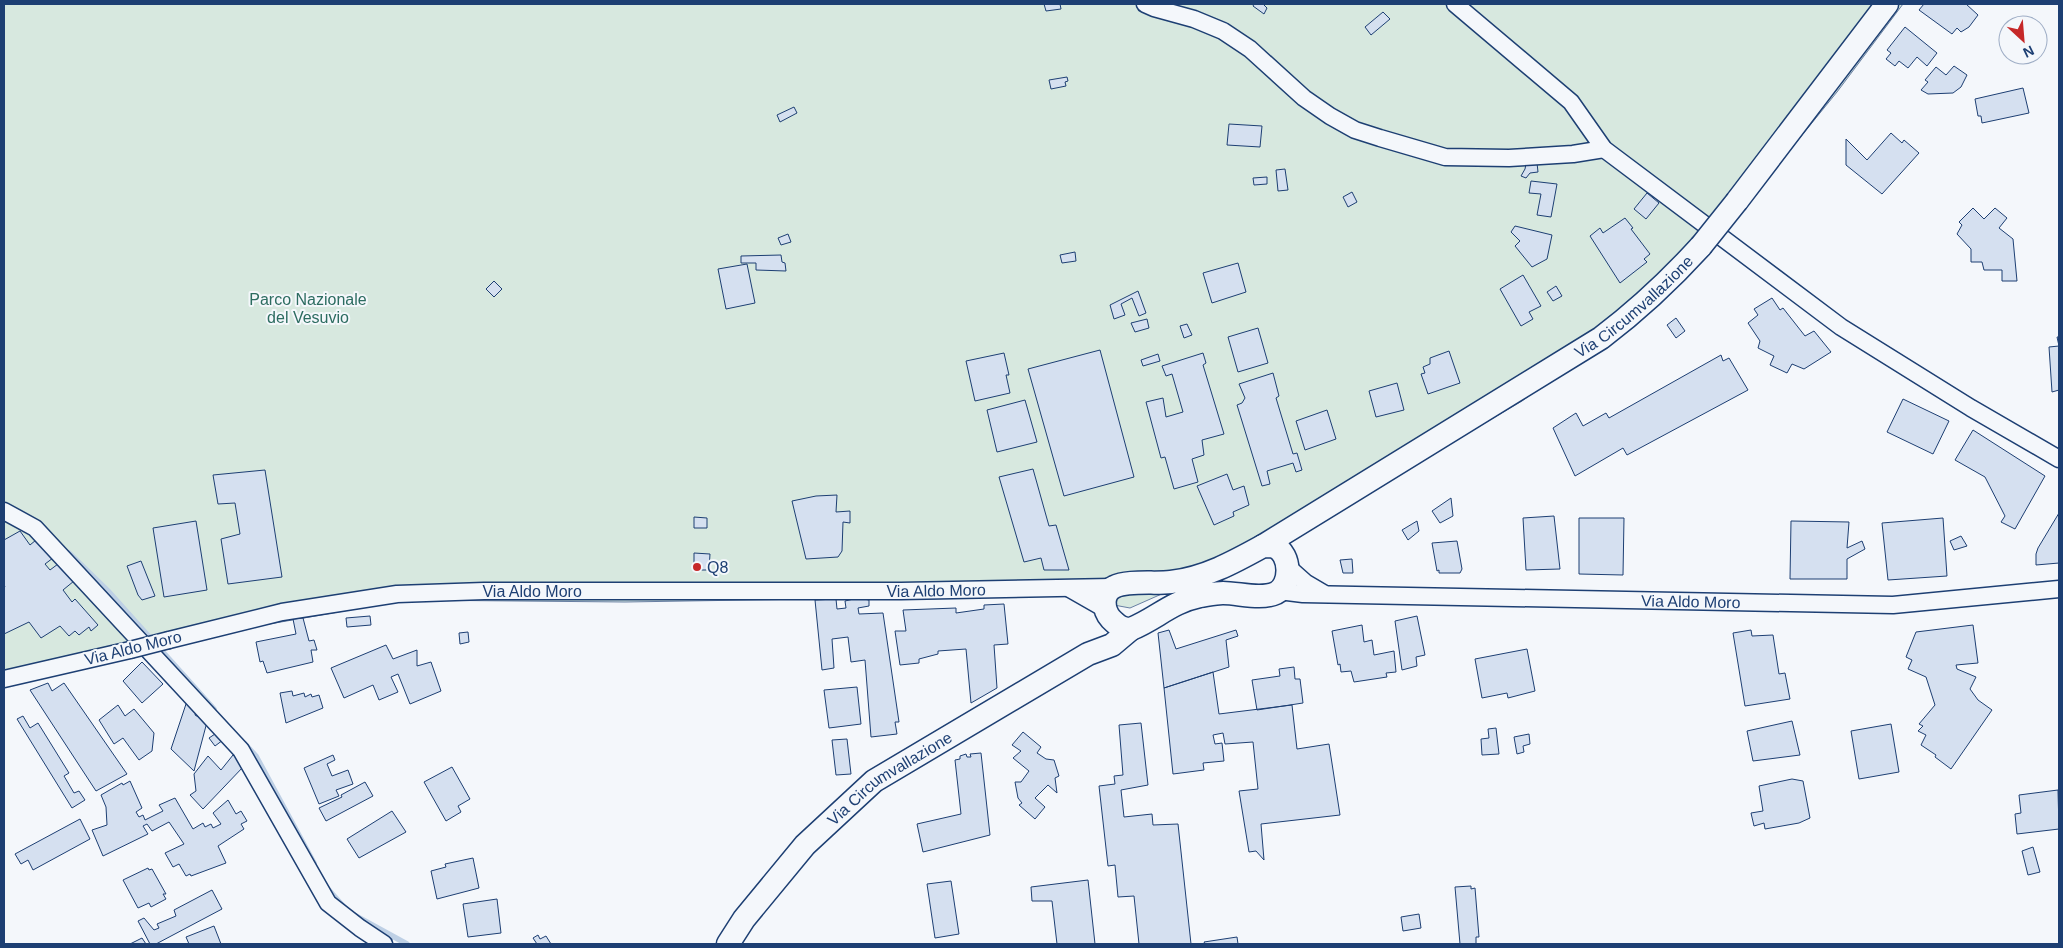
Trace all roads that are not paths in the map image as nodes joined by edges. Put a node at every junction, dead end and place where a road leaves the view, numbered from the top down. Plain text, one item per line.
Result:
1 (1145, 4) edge
2 (1455, 4) edge
3 (1887, 4) edge
4 (1604, 149) junction
5 (2059, 459) edge
6 (4, 512) edge
7 (1304, 522) junction
8 (1263, 546) junction
9 (1286, 561) junction
10 (1112, 587) junction
11 (1070, 589) junction
12 (2059, 589) edge
13 (1279, 591) junction
14 (1323, 593) junction
15 (1107, 613) junction
16 (1131, 629) junction
17 (1088, 654) junction
18 (4, 679) edge
19 (384, 944) edge
20 (728, 944) edge

1 - 4 street
2 - 4 street
3 - 7 main road, Via Circumvallazione, bridge
4 - 5 street
6 - 19 street
7 - 8 main road, Via Circumvallazione
7 - 9 main road, Via Circumvallazione
8 - 9 main road
8 - 10 main road, Via Circumvallazione
9 - 13 main road, Via Circumvallazione
9 - 14 street
10 - 11 street, Via Aldo Moro
10 - 15 main road
11 - 15 street
11 - 18 street, Via Aldo Moro, bridge
12 - 14 street, Via Aldo Moro
13 - 14 street, Via Aldo Moro
13 - 16 main road, Via Circumvallazione
15 - 16 main road
15 - 17 main road
16 - 17 main road, Via Circumvallazione
17 - 20 main road, Via Circumvallazione

